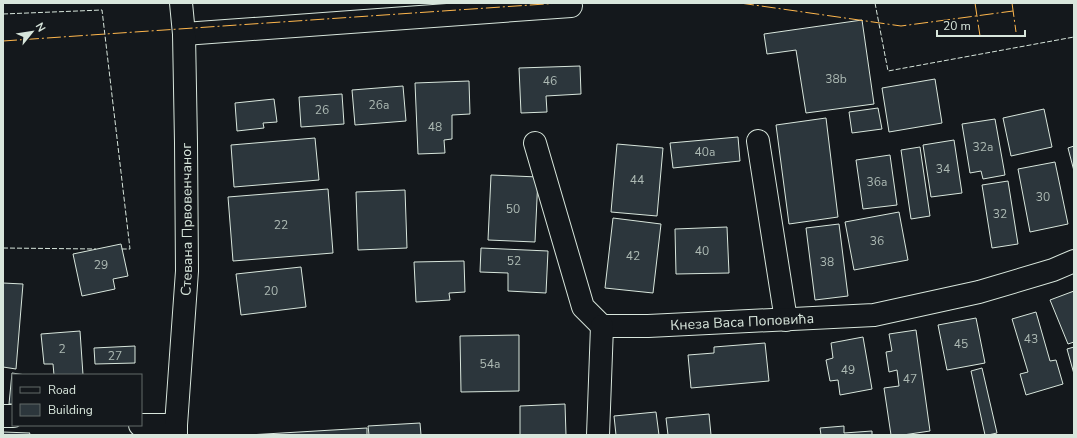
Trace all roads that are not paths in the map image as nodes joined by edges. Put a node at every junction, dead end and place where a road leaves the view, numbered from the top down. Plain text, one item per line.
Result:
1 (181, 3) edge
2 (571, 6) dead end
3 (184, 34) junction
4 (758, 141) dead end
5 (534, 143) dead end
6 (1074, 261) edge
7 (786, 320) junction
8 (602, 326) junction
9 (142, 425) edge
10 (176, 430) edge
11 (598, 435) edge

1 - 3 street, Стевана Првовенчаног
2 - 3 street
3 - 10 street, Стевана Првовенчаног
4 - 7 street
5 - 8 street
6 - 7 street, Кнеза Васа Поповића
7 - 8 street, Кнеза Васа Поповића
8 - 11 street
9 - 10 street

